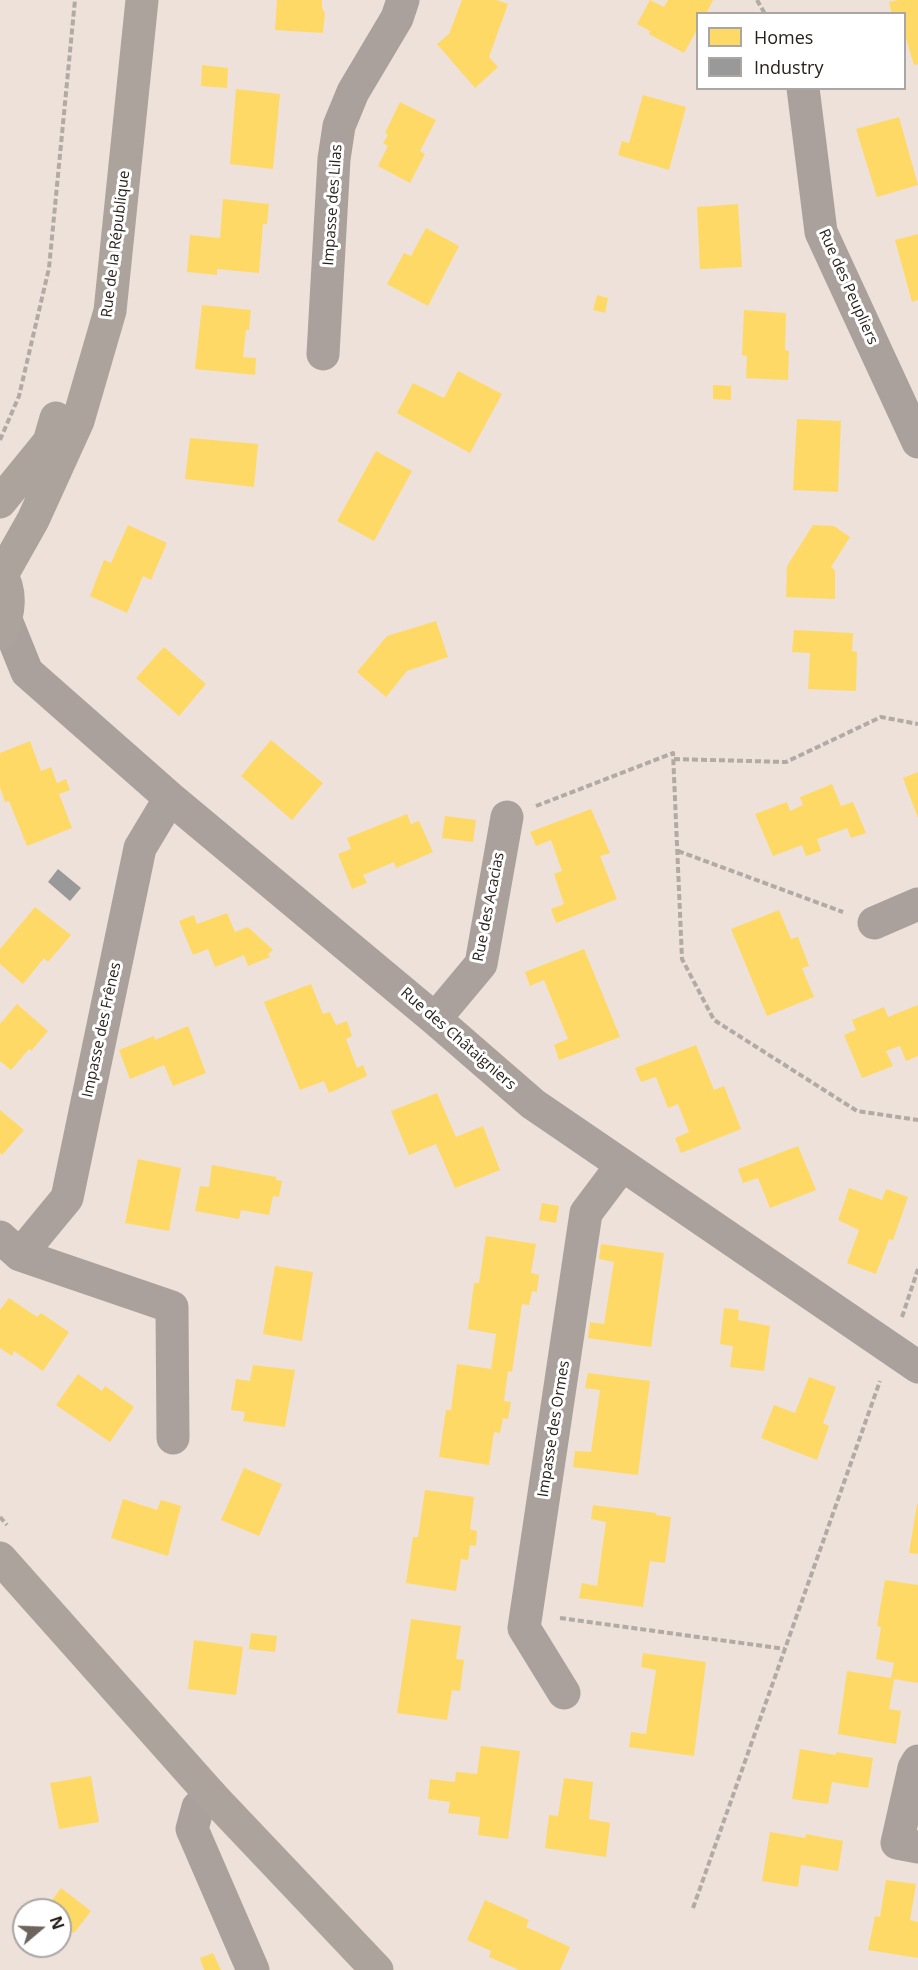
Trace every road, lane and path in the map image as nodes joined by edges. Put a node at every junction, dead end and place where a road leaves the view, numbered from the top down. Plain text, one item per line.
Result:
1 (75, 0) edge
2 (120, 0) edge
3 (142, 0) edge
4 (403, 0) edge
5 (803, 90) edge
6 (323, 354) dead end
7 (0, 440) edge
8 (918, 442) edge
9 (0, 502) edge
10 (1, 573) edge
11 (3, 626) edge
12 (14, 669) edge
13 (918, 724) edge
14 (674, 759) junction
15 (170, 798) junction
16 (507, 818) joint
17 (678, 851) junction
18 (918, 904) edge
19 (874, 923) joint
20 (435, 1018) junction
21 (918, 1120) edge
22 (622, 1165) junction
23 (10, 1246) edge
24 (918, 1269) edge
25 (891, 1348) junction
26 (918, 1367) edge
27 (173, 1438) dead end
28 (0, 1558) edge
29 (526, 1613) junction
30 (785, 1649) junction
31 (564, 1693) dead end
32 (918, 1761) edge
33 (211, 1794) junction
34 (918, 1847) edge
35 (693, 1908) dead end
36 (253, 1970) edge
37 (377, 1970) edge

1 - 7 path
2 - 9 main road, Rue de la République
3 - 10 main road, Rue de la République
4 - 6 street, Impasse des Lilas
5 - 8 street, Rue des Peupliers
10 - 11 main road
11 - 12 street, Rue des Châtaigniers
12 - 15 street, Rue des Châtaigniers
13 - 14 path
14 - 16 path
14 - 17 path
15 - 20 street, Rue des Châtaigniers
15 - 23 street, Impasse des Frênes
16 - 20 street, Rue des Acacias
17 - 19 path
17 - 21 path
18 - 19 street
20 - 22 street, Rue des Châtaigniers
22 - 25 street, Rue des Châtaigniers
22 - 29 street, Impasse des Ormes
23 - 27 street, Impasse des Frênes
24 - 25 path
25 - 26 street, Rue des Châtaigniers
25 - 30 path
28 - 33 main road
29 - 30 path
29 - 31 street, Impasse des Ormes
30 - 35 path
32 - 34 street
33 - 36 street
33 - 37 main road

